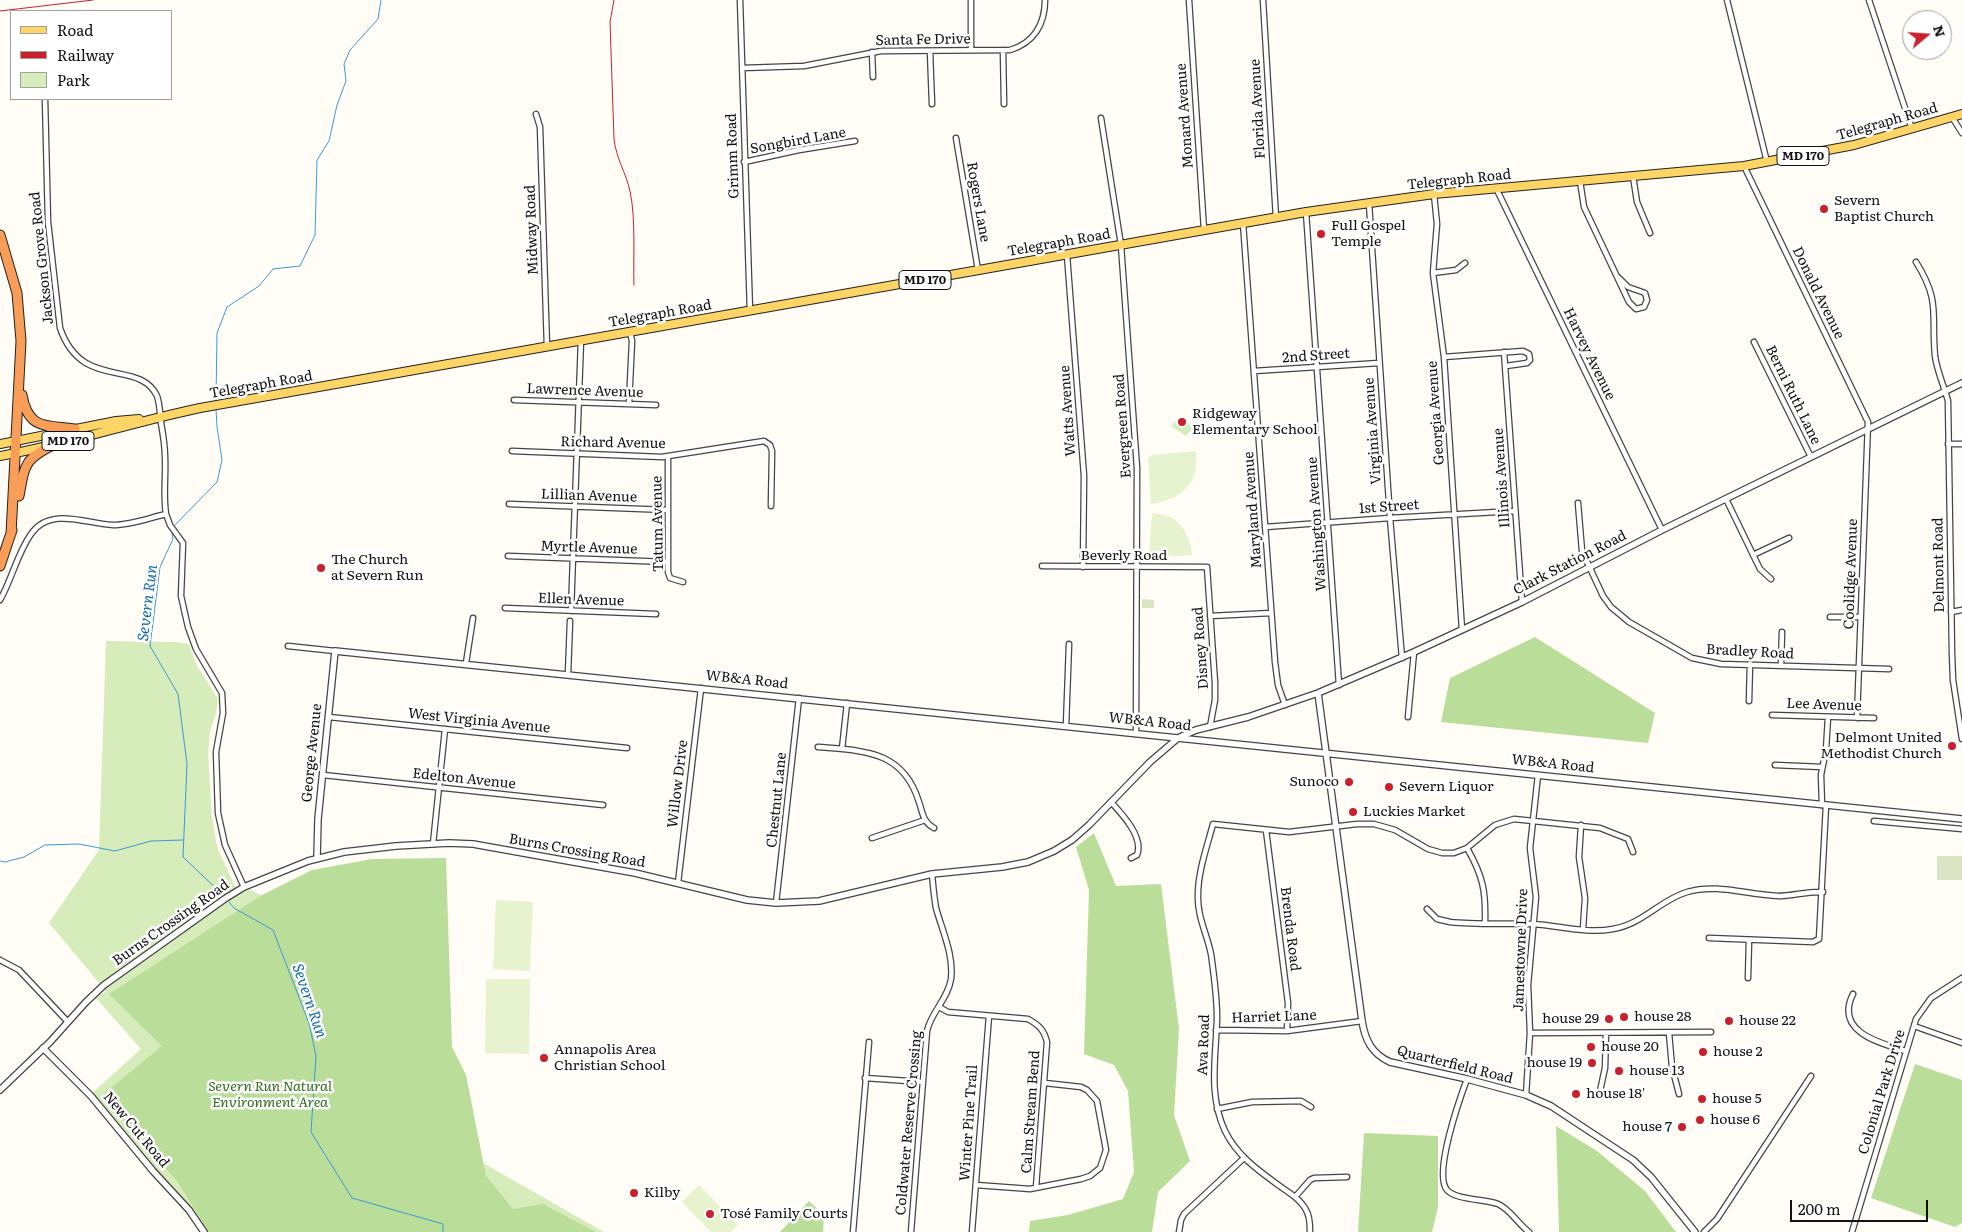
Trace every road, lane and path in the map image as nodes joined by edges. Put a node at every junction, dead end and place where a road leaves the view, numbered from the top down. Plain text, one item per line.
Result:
1 (740, 0) edge
2 (971, 0) edge
3 (1045, 0) edge
4 (1189, 0) edge
5 (1263, 0) edge
6 (1727, 0) edge
7 (1869, 0) edge
8 (971, 50) junction
9 (1003, 50) junction
10 (930, 51) junction
11 (872, 52) junction
12 (742, 68) junction
13 (873, 77) dead end
14 (45, 100) edge
15 (932, 104) dead end
16 (1004, 104) dead end
17 (536, 114) dead end
18 (1962, 114) edge
19 (1952, 117) junction
20 (1101, 118) dead end
21 (1912, 129) junction
22 (1962, 133) edge
23 (956, 138) dead end
24 (855, 142) dead end
25 (744, 162) junction
26 (1767, 162) junction
27 (1744, 166) junction
28 (1633, 176) junction
29 (1580, 181) junction
30 (1496, 188) junction
31 (1434, 194) junction
32 (1369, 202) junction
33 (1306, 212) junction
34 (1276, 218) junction
35 (1243, 223) junction
36 (1204, 230) junction
37 (1650, 233) dead end
38 (0, 235) edge
39 (1121, 245) junction
40 (1067, 255) junction
41 (1916, 262) dead end
42 (1465, 263) dead end
43 (978, 270) junction
44 (1433, 273) junction
45 (1619, 278) junction
46 (750, 311) junction
47 (630, 332) junction
48 (581, 340) junction
49 (1754, 342) dead end
50 (547, 347) junction
51 (1504, 352) junction
52 (1444, 357) junction
53 (1380, 363) junction
54 (1506, 366) junction
55 (1317, 368) junction
56 (1254, 372) junction
57 (20, 381) junction
58 (1962, 383) edge
59 (1945, 391) junction
60 (514, 400) dead end
61 (579, 402) junction
62 (629, 404) junction
63 (656, 405) dead end
64 (161, 416) junction
65 (75, 429) junction
66 (1866, 431) junction
67 (17, 441) junction
68 (0, 444) edge
69 (55, 444) junction
70 (1948, 444) junction
71 (1962, 444) edge
72 (512, 451) dead end
73 (16, 453) junction
74 (577, 454) junction
75 (0, 456) edge
76 (668, 456) junction
77 (1811, 457) junction
78 (1726, 499) junction
79 (1578, 503) dead end
80 (509, 504) dead end
81 (575, 506) junction
82 (771, 506) dead end
83 (668, 510) junction
84 (1515, 511) junction
85 (166, 514) junction
86 (1454, 514) junction
87 (1390, 518) junction
88 (1328, 522) junction
89 (1265, 527) junction
90 (1662, 530) junction
91 (11, 534) junction
92 (1789, 538) dead end
93 (1753, 555) junction
94 (508, 556) dead end
95 (572, 558) junction
96 (668, 562) junction
97 (0, 566) edge
98 (1042, 566) dead end
99 (1083, 567) junction
100 (1138, 567) junction
101 (1207, 567) joint
102 (1589, 568) junction
103 (1771, 579) dead end
104 (683, 582) dead end
105 (0, 600) edge
106 (1522, 602) junction
107 (505, 608) dead end
108 (1962, 610) edge
109 (571, 611) junction
110 (1951, 612) junction
111 (1272, 613) junction
112 (656, 614) dead end
113 (1210, 616) junction
114 (1830, 617) dead end
115 (1860, 617) junction
116 (472, 618) dead end
117 (570, 621) dead end
118 (1462, 630) junction
119 (1782, 632) dead end
120 (1068, 644) dead end
121 (288, 646) dead end
122 (335, 651) junction
123 (1414, 652) junction
124 (1402, 658) junction
125 (466, 663) junction
126 (1750, 664) junction
127 (1781, 665) junction
128 (1859, 668) junction
129 (1889, 669) dead end
130 (568, 674) junction
131 (1339, 685) junction
132 (701, 688) junction
133 (1318, 693) junction
134 (799, 698) junction
135 (1749, 701) dead end
136 (847, 703) junction
137 (1285, 705) junction
138 (1772, 715) dead end
139 (328, 717) junction
140 (1408, 717) dead end
141 (1828, 717) junction
142 (1857, 718) junction
143 (1874, 718) dead end
144 (1066, 726) junction
145 (1210, 727) junction
146 (445, 729) junction
147 (1136, 734) junction
148 (1178, 738) junction
149 (1962, 739) edge
150 (818, 747) dead end
151 (627, 748) dead end
152 (842, 749) junction
153 (1327, 753) junction
154 (1775, 765) dead end
155 (1822, 767) junction
156 (322, 775) junction
157 (1538, 775) junction
158 (439, 788) junction
159 (1111, 802) junction
160 (603, 805) dead end
161 (1824, 805) junction
162 (1962, 819) edge
163 (925, 820) junction
164 (1533, 820) junction
165 (1874, 820) dead end
166 (1581, 825) junction
167 (1336, 826) junction
168 (934, 828) dead end
169 (1266, 830) junction
170 (1962, 830) edge
171 (872, 838) dead end
172 (433, 844) junction
173 (1467, 848) junction
174 (1633, 852) dead end
175 (316, 858) junction
176 (1131, 858) dead end
177 (932, 874) junction
178 (678, 883) junction
179 (244, 887) junction
180 (1823, 892) junction
181 (776, 903) junction
182 (1427, 909) dead end
183 (1485, 923) junction
184 (1534, 924) junction
185 (1583, 929) junction
186 (1709, 938) dead end
187 (1749, 940) junction
188 (0, 960) edge
189 (1748, 978) dead end
190 (1962, 978) edge
191 (1854, 994) dead end
192 (939, 1006) junction
193 (989, 1016) junction
194 (1362, 1021) junction
195 (68, 1022) junction
196 (1914, 1026) junction
197 (1216, 1030) junction
198 (1287, 1031) junction
199 (1711, 1032) dead end
200 (1530, 1033) junction
201 (1606, 1033) junction
202 (1669, 1033) junction
203 (869, 1042) dead end
204 (1962, 1043) edge
205 (43, 1048) junction
206 (1906, 1051) junction
207 (1811, 1076) dead end
208 (866, 1078) junction
209 (1467, 1079) junction
210 (923, 1082) junction
211 (1045, 1083) junction
212 (0, 1090) edge
213 (1600, 1091) dead end
214 (1679, 1094) dead end
215 (1526, 1095) junction
216 (1311, 1107) dead end
217 (1217, 1108) junction
218 (1244, 1158) junction
219 (1347, 1177) dead end
220 (976, 1185) junction
221 (1036, 1187) junction
222 (1295, 1197) junction
223 (204, 1232) edge
224 (853, 1232) edge
225 (911, 1232) edge
226 (972, 1232) edge
227 (1179, 1232) edge
228 (1310, 1232) edge
229 (1529, 1232) edge
230 (1695, 1232) edge
231 (1704, 1232) edge
232 (1852, 1232) edge

1 - 12 street, Grimm Road
2 - 8 street
3 - 9 street, Santa Fe Drive
4 - 36 street, Monard Avenue
5 - 34 street, Florida Avenue
6 - 26 street
7 - 21 street
8 - 9 street, Santa Fe Drive
8 - 10 street, Santa Fe Drive
9 - 16 street
10 - 11 street, Santa Fe Drive
10 - 15 street
11 - 12 street, Santa Fe Drive
11 - 13 street
12 - 25 street, Grimm Road
14 - 64 street, Jackson Grove Road
17 - 50 street, Midway Road
18 - 19 main road, Telegraph Road / MD 170
19 - 21 main road, Telegraph Road / MD 170
19 - 22 street
20 - 39 street, Evergreen Road
21 - 26 main road, Telegraph Road / MD 170
23 - 43 street, Rogers Lane
24 - 25 street, Songbird Lane
25 - 46 street, Grimm Road
26 - 27 main road, Telegraph Road / MD 170
27 - 28 main road, Telegraph Road / MD 170
27 - 66 street, Donald Avenue
28 - 29 main road, Telegraph Road / MD 170
28 - 37 street
29 - 30 main road, Telegraph Road / MD 170
29 - 45 street
30 - 31 main road, Telegraph Road / MD 170
30 - 90 street, Harvey Avenue
31 - 32 main road, Telegraph Road / MD 170
31 - 44 street, Georgia Avenue
32 - 33 main road, Telegraph Road / MD 170
32 - 53 street, Virginia Avenue
33 - 34 main road, Telegraph Road / MD 170
33 - 55 street, Washington Avenue
34 - 35 main road, Telegraph Road / MD 170
35 - 36 main road, Telegraph Road / MD 170
35 - 56 street, Maryland Avenue
36 - 39 main road, Telegraph Road / MD 170
38 - 57 highway
39 - 40 main road, Telegraph Road / MD 170
39 - 100 street, Evergreen Road
40 - 43 main road, Telegraph Road / MD 170
40 - 99 street, Watts Avenue
41 - 59 street, Delmont Road
42 - 44 street
43 - 46 main road, Telegraph Road / MD 170
44 - 52 street, Georgia Avenue
45 - 45 street
46 - 47 main road, Telegraph Road / MD 170
47 - 48 main road, Telegraph Road / MD 170
47 - 62 street
48 - 50 main road, Telegraph Road / MD 170
48 - 61 street
49 - 77 street, Berni Ruth Lane
50 - 64 main road, Telegraph Road / MD 170
51 - 52 street
51 - 54 street, Illinois Avenue
51 - 54 street
52 - 86 street, Georgia Avenue
53 - 55 street, 2nd Street
53 - 87 street, Virginia Avenue
54 - 84 street, Illinois Avenue
55 - 56 street, 2nd Street
55 - 88 street, Washington Avenue
56 - 89 street, Maryland Avenue
57 - 65 highway
57 - 67 highway
58 - 59 street, Clark Station Road
59 - 66 street, Clark Station Road
59 - 70 street, Delmont Road
60 - 61 street, Lawrence Avenue
61 - 62 street, Lawrence Avenue
61 - 74 street
62 - 63 street, Lawrence Avenue
64 - 65 main road, Telegraph Road / MD 170
64 - 69 main road, Telegraph Road / MD 170
64 - 85 street
65 - 67 main road, Telegraph Road / MD 170
66 - 77 street, Clark Station Road
66 - 115 street, Coolidge Avenue
67 - 68 main road, Telegraph Road / MD 170
67 - 73 highway
69 - 73 main road, Telegraph Road / MD 170
69 - 91 highway
70 - 71 street
70 - 110 street, Delmont Road
72 - 74 street, Richard Avenue
73 - 75 main road, Telegraph Road / MD 170
73 - 91 highway
74 - 76 street, Richard Avenue
74 - 81 street
76 - 82 street, Richard Avenue
76 - 83 street, Tatum Avenue
77 - 78 street, Clark Station Road
78 - 90 street, Clark Station Road
78 - 93 street
79 - 102 street, Bradley Road
80 - 81 street, Lillian Avenue
81 - 83 street, Lillian Avenue
81 - 95 street
83 - 96 street, Tatum Avenue
84 - 86 street, 1st Street
84 - 106 street, Illinois Avenue
85 - 105 street
85 - 179 street
86 - 87 street, 1st Street
86 - 118 street, Georgia Avenue
87 - 88 street, 1st Street
87 - 124 street, Virginia Avenue
88 - 89 street, 1st Street
88 - 131 street, Washington Avenue
89 - 111 street, Maryland Avenue
90 - 102 street, Clark Station Road
91 - 97 highway
92 - 93 street
93 - 103 street
94 - 95 street, Myrtle Avenue
95 - 96 street, Myrtle Avenue
95 - 109 street
96 - 104 street, Tatum Avenue
98 - 99 street, Beverly Road
99 - 100 street, Beverly Road
100 - 101 street, Beverly Road
100 - 147 street, Evergreen Road
101 - 113 street, Disney Road
102 - 106 street, Clark Station Road
102 - 126 street, Bradley Road
106 - 118 street, Clark Station Road
107 - 109 street, Ellen Avenue
108 - 110 street
109 - 112 street, Ellen Avenue
110 - 149 street, Delmont Road
111 - 113 street
111 - 137 street, Maryland Avenue
113 - 145 street, Disney Road
114 - 115 street
115 - 128 street, Coolidge Avenue
116 - 125 street
117 - 130 street
118 - 123 street, Clark Station Road
119 - 127 street
120 - 144 street
121 - 122 street
122 - 125 street, WB&A Road
122 - 139 street, George Avenue
123 - 124 street, Clark Station Road
123 - 140 street
124 - 131 street, Clark Station Road
125 - 130 street, WB&A Road
126 - 127 street, Bradley Road
126 - 135 street
127 - 128 street, Bradley Road
128 - 129 street, Bradley Road
128 - 142 street, Coolidge Avenue
130 - 132 street, WB&A Road
131 - 133 street, Clark Station Road
132 - 134 street, WB&A Road
132 - 178 street, Willow Drive
133 - 137 street, Clark Station Road
133 - 153 street, Quarterfield Road
134 - 136 street, WB&A Road
134 - 181 street, Chestnut Lane
136 - 144 street, WB&A Road
136 - 152 street
137 - 145 street, Clark Station Road
138 - 141 street, Lee Avenue
139 - 146 street, West Virginia Avenue
139 - 156 street, George Avenue
141 - 142 street, Lee Avenue
141 - 155 street
142 - 143 street, Lee Avenue
144 - 147 street, WB&A Road
145 - 148 street, Clark Station Road
146 - 151 street, West Virginia Avenue
146 - 158 street
147 - 148 street, WB&A Road
148 - 153 street, WB&A Road
148 - 159 street, Burns Crossing Road
150 - 152 street
152 - 163 street
153 - 157 street, WB&A Road
153 - 167 street, Quarterfield Road
154 - 155 street
155 - 161 street
156 - 158 street, Edelton Avenue
156 - 175 street, George Avenue
157 - 161 street, WB&A Road
157 - 164 street, Jamestowne Drive
158 - 160 street, Edelton Avenue
158 - 172 street
159 - 176 street
159 - 177 street, Burns Crossing Road
161 - 162 street, WB&A Road
161 - 180 street
163 - 168 street
163 - 171 street
164 - 166 street
164 - 173 street
164 - 184 street, Jamestowne Drive
165 - 170 street
166 - 174 street
166 - 185 street
167 - 169 street
167 - 173 street
167 - 194 street, Quarterfield Road
169 - 197 street, Ava Road
169 - 198 street, Brenda Road
172 - 175 street, Burns Crossing Road
172 - 178 street, Burns Crossing Road
173 - 183 street
175 - 179 street, Burns Crossing Road
177 - 181 street, Burns Crossing Road
177 - 192 street, Coldwater Reserve Crossing
178 - 181 street, Burns Crossing Road
179 - 195 street, Burns Crossing Road
180 - 185 street
180 - 187 street
182 - 183 street
183 - 184 street
184 - 185 street
184 - 200 street, Jamestowne Drive
186 - 187 street
187 - 189 street
188 - 195 street
190 - 196 street, Colonial Park Drive
191 - 206 street
192 - 193 street, Calm Stream Bend
192 - 210 street, Coldwater Reserve Crossing
193 - 211 street, Calm Stream Bend
193 - 220 street, Winter Pine Trail
194 - 198 street, Harriet Lane
194 - 209 street, Quarterfield Road
195 - 205 street, Burns Crossing Road
196 - 204 street
196 - 206 street, Colonial Park Drive
197 - 198 street, Harriet Lane
197 - 217 street, Ava Road
199 - 202 street
200 - 201 street
200 - 215 street, Jamestowne Drive
201 - 202 street
201 - 213 street
202 - 214 street
203 - 208 street
205 - 212 street, Burns Crossing Road
205 - 223 street, New Cut Road
206 - 232 street, Colonial Park Drive
207 - 231 street
208 - 210 street
208 - 224 street
209 - 215 street, Quarterfield Road
209 - 229 street
210 - 225 street, Coldwater Reserve Crossing
211 - 221 street, Calm Stream Bend
211 - 221 street
215 - 230 street, Quarterfield Road
216 - 217 street
217 - 218 street, Ava Road
218 - 222 street, Ava Road
218 - 227 street
219 - 222 street
220 - 221 street
220 - 226 street, Winter Pine Trail
222 - 228 street, Ava Road

